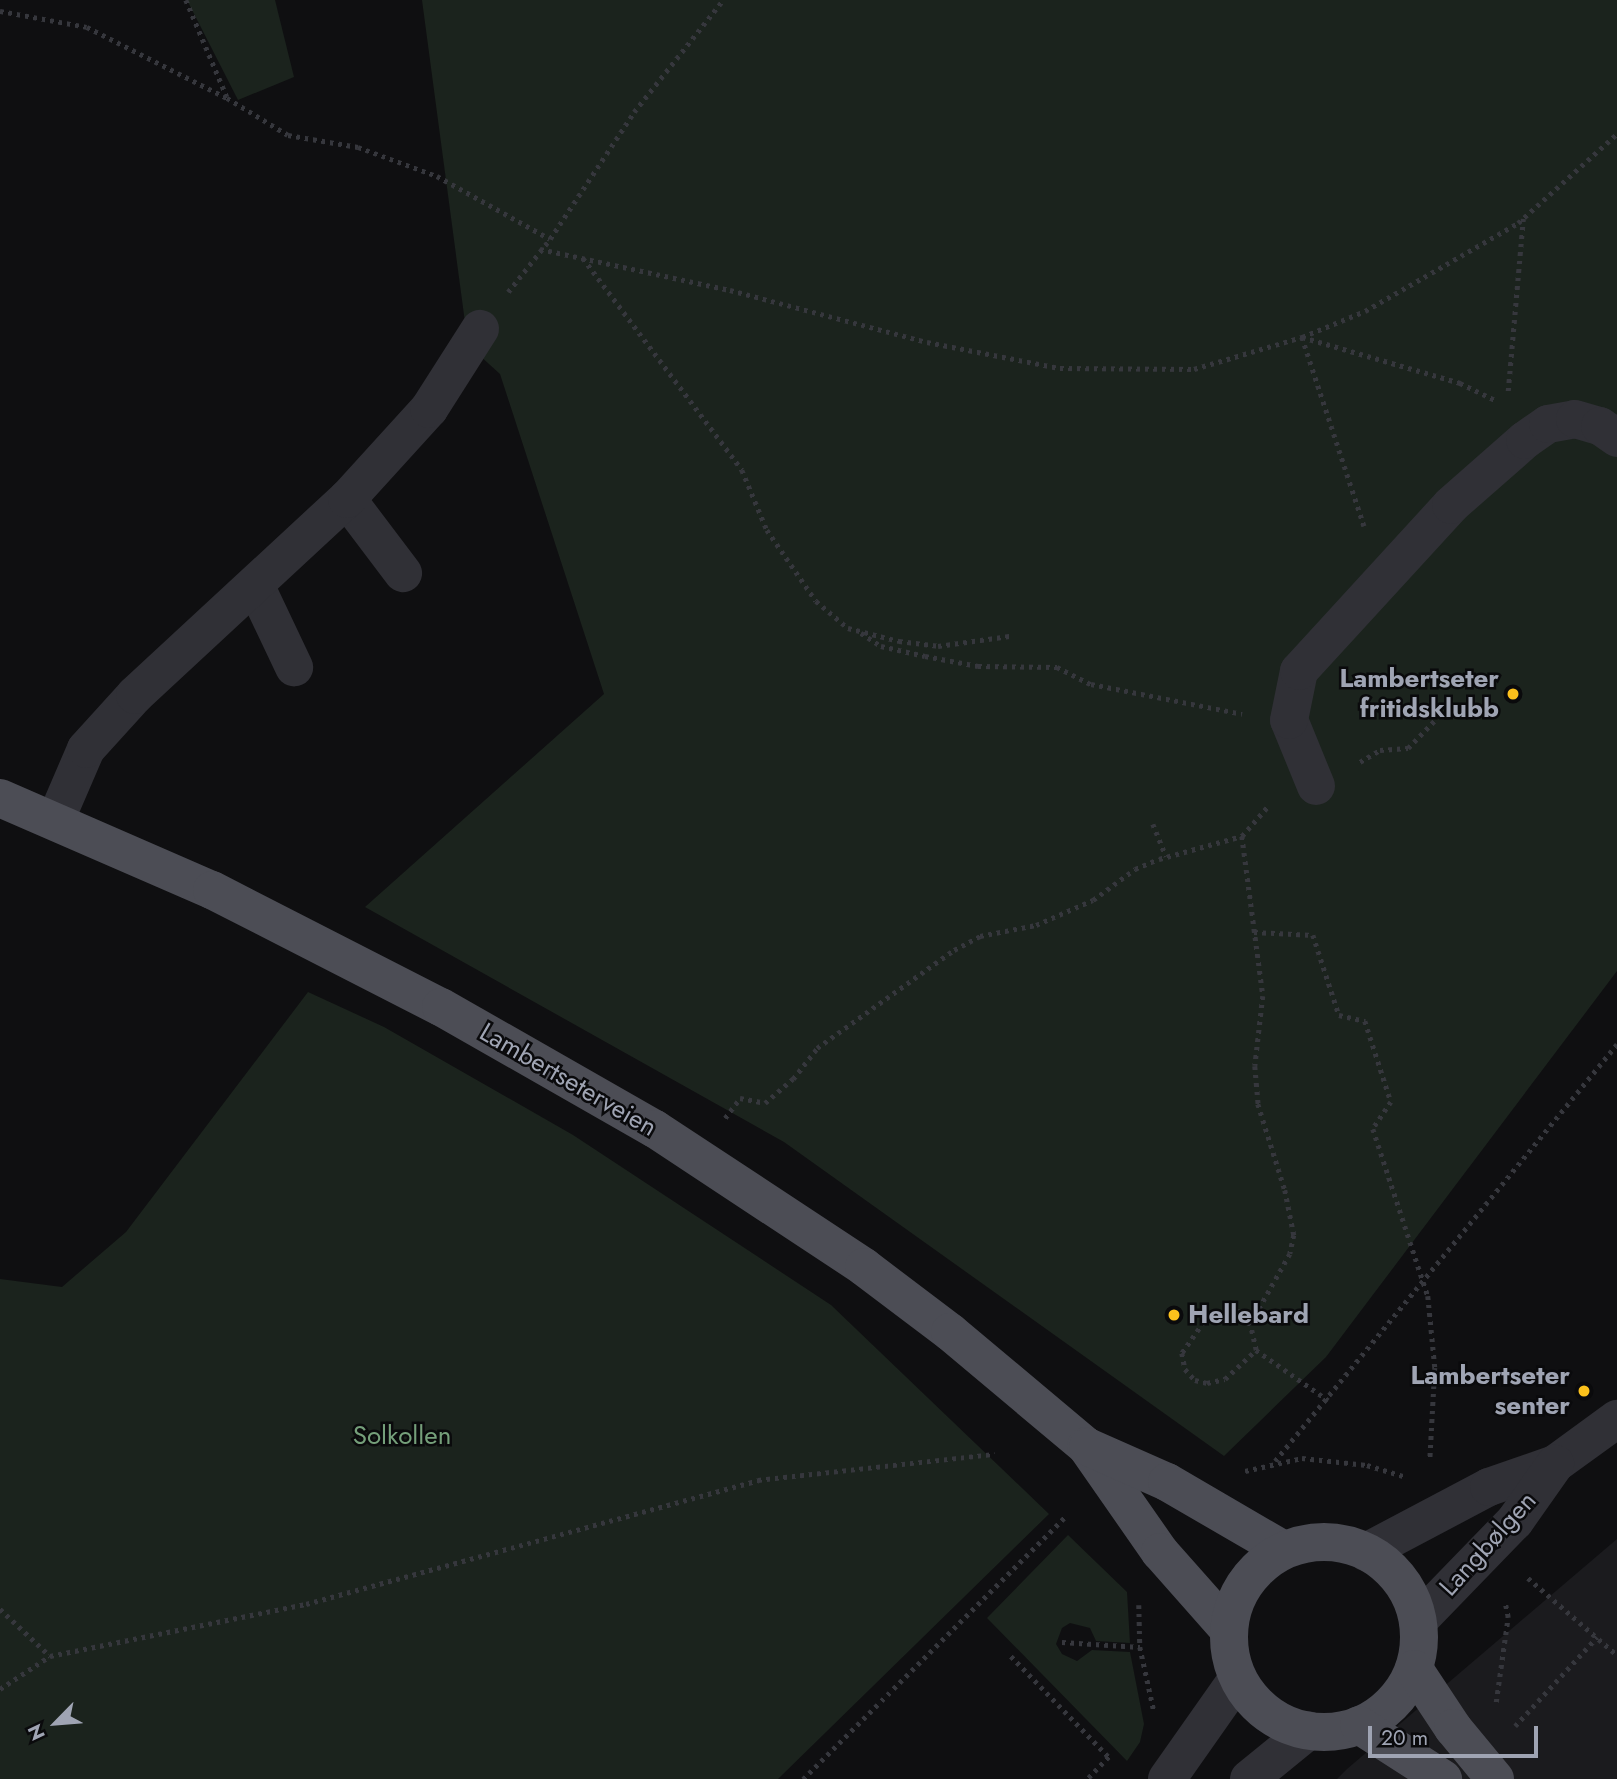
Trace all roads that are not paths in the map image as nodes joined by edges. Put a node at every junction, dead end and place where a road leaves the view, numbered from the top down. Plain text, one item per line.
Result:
1 (480, 329) road end
2 (1617, 438) edge
3 (346, 499) junction
4 (403, 573) dead end
5 (257, 587) junction
6 (294, 667) dead end
7 (1316, 786) road end
8 (0, 798) edge
9 (55, 821) junction
10 (1617, 1419) edge
11 (1086, 1446) junction
12 (1555, 1464) junction
13 (1284, 1550) junction
14 (1366, 1552) junction
15 (1418, 1621) junction
16 (1229, 1630) junction
17 (1414, 1669) junction
18 (1238, 1678) junction
19 (1359, 1725) junction
20 (1309, 1730) junction
21 (1167, 1779) edge
22 (1249, 1779) edge
23 (1443, 1779) edge
24 (1495, 1779) edge

1 - 3 street
2 - 7 street
3 - 4 street
3 - 5 street
5 - 6 street
5 - 9 street
8 - 9 main road, Lambertseterveien
9 - 11 main road, Lambertseterveien
10 - 12 street, Langbølgen
11 - 13 main road, Lambertseterveien
11 - 16 main road, Lambertseterveien
12 - 14 street, Langbølgen
12 - 15 street, Langbølgen
13 - 14 main road
13 - 16 main road
14 - 15 main road
15 - 17 main road
16 - 18 main road
17 - 19 main road
17 - 24 main road
18 - 20 main road
18 - 21 street
19 - 20 main road
19 - 23 main road
20 - 22 street

